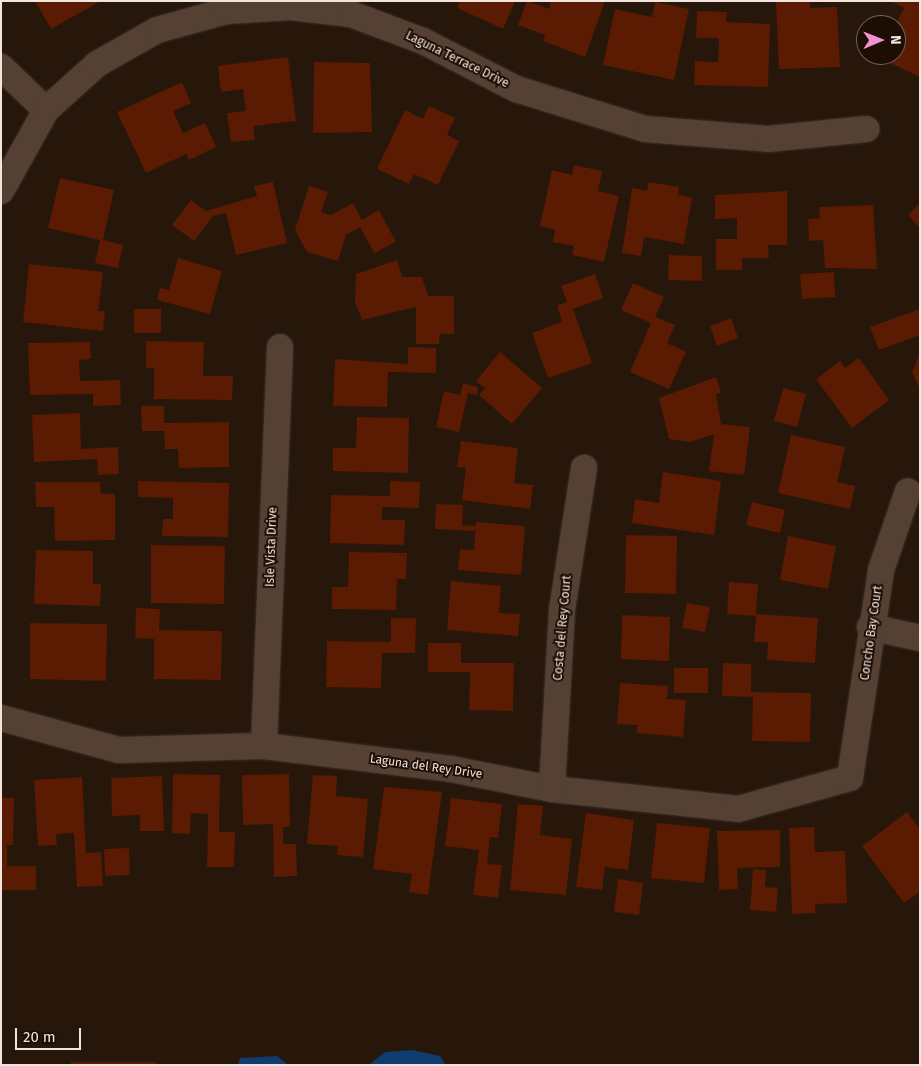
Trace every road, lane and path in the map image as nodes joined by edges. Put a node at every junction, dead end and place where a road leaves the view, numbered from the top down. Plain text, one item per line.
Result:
1 (1, 67) edge
2 (46, 110) junction
3 (866, 130) dead end
4 (1, 191) edge
5 (280, 348) dead end
6 (584, 468) dead end
7 (908, 490) dead end
8 (870, 627) junction
9 (920, 638) edge
10 (1, 718) edge
11 (264, 746) junction
12 (850, 778) joint
13 (552, 789) junction

1 - 2 street
2 - 3 street, Laguna Terrace Drive
2 - 4 street, Laguna Terrace Drive
5 - 11 street, Isle Vista Drive
6 - 13 street, Costa del Rey Court
7 - 8 street, Concho Bay Court
8 - 9 street
8 - 12 street, Concho Bay Court
10 - 11 street, Laguna del Rey Drive
11 - 13 street, Laguna del Rey Drive
12 - 13 street, Laguna del Rey Drive

